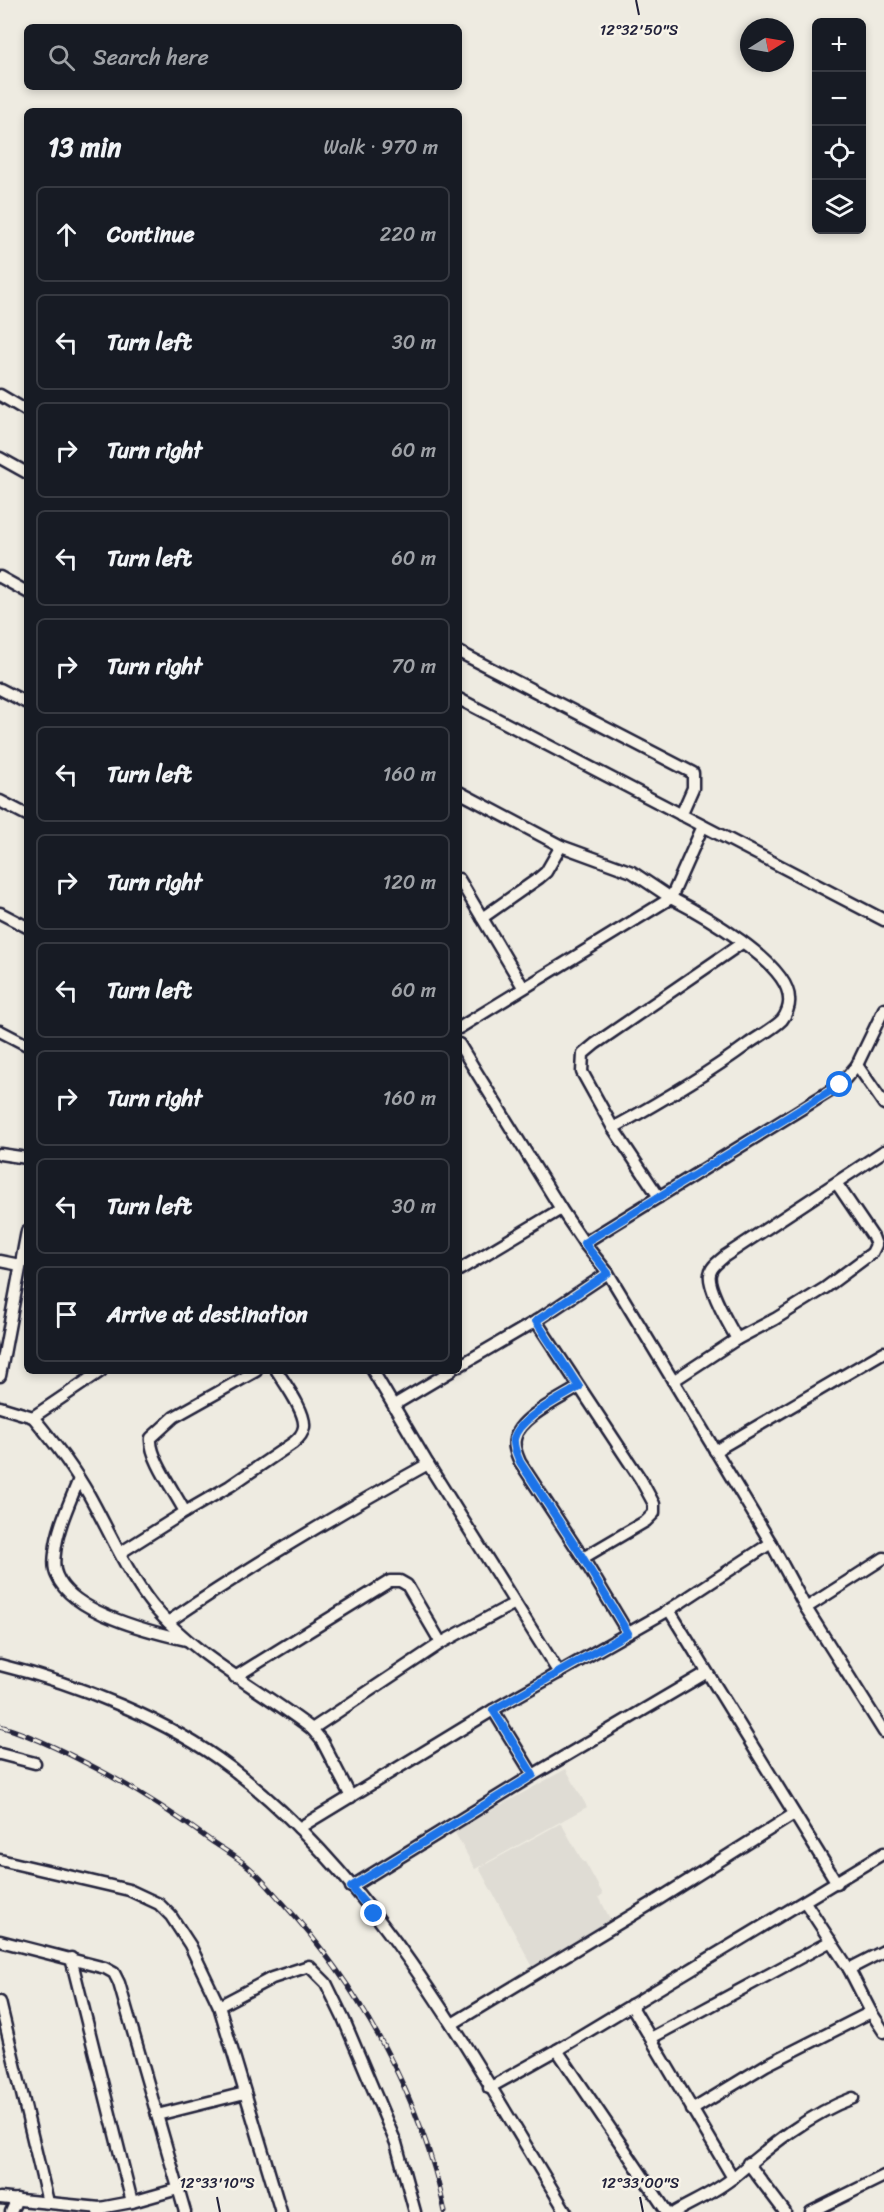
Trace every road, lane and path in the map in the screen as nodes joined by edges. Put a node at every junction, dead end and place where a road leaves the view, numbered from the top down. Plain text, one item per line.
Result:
1 (0, 395) edge
2 (24, 409) edge
3 (0, 458) edge
4 (24, 471) edge
5 (0, 578) edge
6 (24, 590) edge
7 (462, 654) edge
8 (0, 688) edge
9 (24, 701) edge
10 (462, 701) edge
11 (462, 794) edge
12 (0, 801) edge
13 (24, 813) edge
14 (681, 815) junction
15 (703, 826) junction
16 (561, 846) junction
17 (462, 884) edge
18 (671, 898) junction
19 (0, 913) edge
20 (482, 918) junction
21 (884, 920) edge
22 (24, 925) edge
23 (742, 943) junction
24 (523, 987) junction
25 (884, 1011) edge
26 (462, 1026) edge
27 (0, 1031) edge
28 (24, 1043) edge
29 (462, 1049) edge
30 (857, 1065) junction
31 (884, 1104) edge
32 (613, 1128) junction
33 (884, 1151) edge
34 (0, 1154) edge
35 (24, 1158) edge
36 (837, 1184) junction
37 (659, 1197) junction
38 (561, 1209) junction
39 (584, 1243) junction
40 (24, 1246) edge
41 (0, 1261) edge
42 (20, 1265) junction
43 (462, 1268) edge
44 (608, 1273) junction
45 (536, 1321) junction
46 (736, 1339) junction
47 (884, 1352) edge
48 (1, 1361) edge
49 (462, 1364) edge
50 (97, 1374) edge
51 (251, 1374) edge
52 (279, 1374) edge
53 (375, 1374) edge
54 (446, 1374) edge
55 (0, 1376) edge
56 (673, 1380) junction
57 (579, 1387) junction
58 (394, 1406) junction
59 (0, 1407) edge
60 (33, 1417) junction
61 (715, 1450) junction
62 (428, 1464) junction
63 (79, 1479) junction
64 (185, 1512) junction
65 (771, 1543) junction
66 (120, 1553) junction
67 (583, 1558) junction
68 (884, 1558) edge
69 (515, 1603) junction
70 (806, 1608) junction
71 (669, 1610) junction
72 (168, 1622) junction
73 (628, 1633) junction
74 (189, 1641) junction
75 (441, 1643) junction
76 (0, 1665) edge
77 (559, 1673) junction
78 (706, 1673) junction
79 (235, 1677) junction
80 (493, 1710) junction
81 (312, 1729) junction
82 (884, 1732) edge
83 (0, 1754) edge
84 (36, 1763) dead end
85 (533, 1775) junction
86 (351, 1797) junction
87 (794, 1814) junction
88 (299, 1828) junction
89 (884, 1853) edge
90 (0, 1860) edge
91 (837, 1883) junction
92 (351, 1887) junction
93 (805, 1902) junction
94 (0, 1941) edge
95 (831, 1941) junction
96 (884, 1951) edge
97 (71, 1958) junction
98 (849, 1969) junction
99 (0, 2002) edge
100 (631, 2005) junction
101 (219, 2006) junction
102 (871, 2012) junction
103 (452, 2024) junction
104 (884, 2032) edge
105 (651, 2038) junction
106 (557, 2050) junction
107 (489, 2088) junction
108 (245, 2093) junction
109 (853, 2098) dead end
110 (692, 2110) junction
111 (157, 2115) junction
112 (748, 2163) junction
113 (884, 2176) edge
114 (733, 2178) junction
115 (178, 2189) junction
116 (0, 2198) edge
117 (17, 2199) junction
118 (48, 2202) junction
119 (132, 2202) junction
120 (100, 2211) edge
121 (11, 2212) edge
122 (185, 2212) edge
123 (281, 2212) edge
124 (415, 2212) edge
125 (566, 2212) edge
126 (667, 2212) edge
127 (675, 2212) edge
128 (785, 2212) edge
129 (812, 2212) edge

1 - 2 street
3 - 4 street
5 - 6 street
7 - 14 street
8 - 9 street
10 - 14 street
11 - 16 street
12 - 13 street
14 - 15 street
15 - 18 street
15 - 21 street
16 - 18 street
16 - 20 street
17 - 20 street
18 - 23 street
18 - 24 street
19 - 22 street
20 - 24 street
23 - 32 street
23 - 32 street
24 - 26 street
25 - 30 street
27 - 28 street
29 - 38 street
30 - 31 street
30 - 37 street
32 - 37 street
33 - 36 street
34 - 35 street
36 - 46 street
36 - 46 street
37 - 39 street
38 - 39 street
38 - 43 street
39 - 44 street
40 - 42 street
41 - 42 street
42 - 48 street
44 - 45 street
44 - 56 street
45 - 49 street
45 - 57 street
46 - 56 street
47 - 61 street
48 - 55 street
50 - 60 street
51 - 64 street
52 - 64 street
53 - 58 street
54 - 58 street
56 - 61 street
57 - 67 street
57 - 67 street
58 - 62 street
59 - 60 street
60 - 63 street
61 - 65 street
62 - 69 street
62 - 72 street
63 - 66 street
63 - 74 street
64 - 66 street
65 - 70 street
65 - 71 street
66 - 72 street
67 - 73 street
68 - 70 street
69 - 75 street
69 - 77 street
70 - 82 street
71 - 73 street
71 - 78 street
72 - 74 street
73 - 77 street
74 - 79 street
75 - 79 street
75 - 81 street
76 - 88 street
77 - 80 street
78 - 85 street
78 - 87 street
79 - 81 street
80 - 85 street
80 - 86 street
81 - 86 street
83 - 84 street
85 - 92 street
86 - 88 street
87 - 91 street
87 - 103 street
88 - 92 street
89 - 91 street
90 - 101 street
91 - 93 street
92 - 103 street
93 - 95 street
93 - 100 street
94 - 97 street
95 - 98 street
95 - 105 street
96 - 98 street
97 - 111 street
97 - 119 street
98 - 102 street
99 - 118 street
100 - 105 street
100 - 106 street
101 - 108 street
101 - 124 street
102 - 104 street
102 - 110 street
103 - 107 street
105 - 110 street
106 - 107 street
106 - 126 street
107 - 125 street
108 - 111 street
108 - 123 street
109 - 112 street
110 - 114 street
111 - 115 street
112 - 114 street
112 - 128 street
113 - 129 street
114 - 127 street
115 - 119 street
115 - 122 street
116 - 117 street
117 - 118 street
117 - 121 street
118 - 120 street
119 - 120 street

